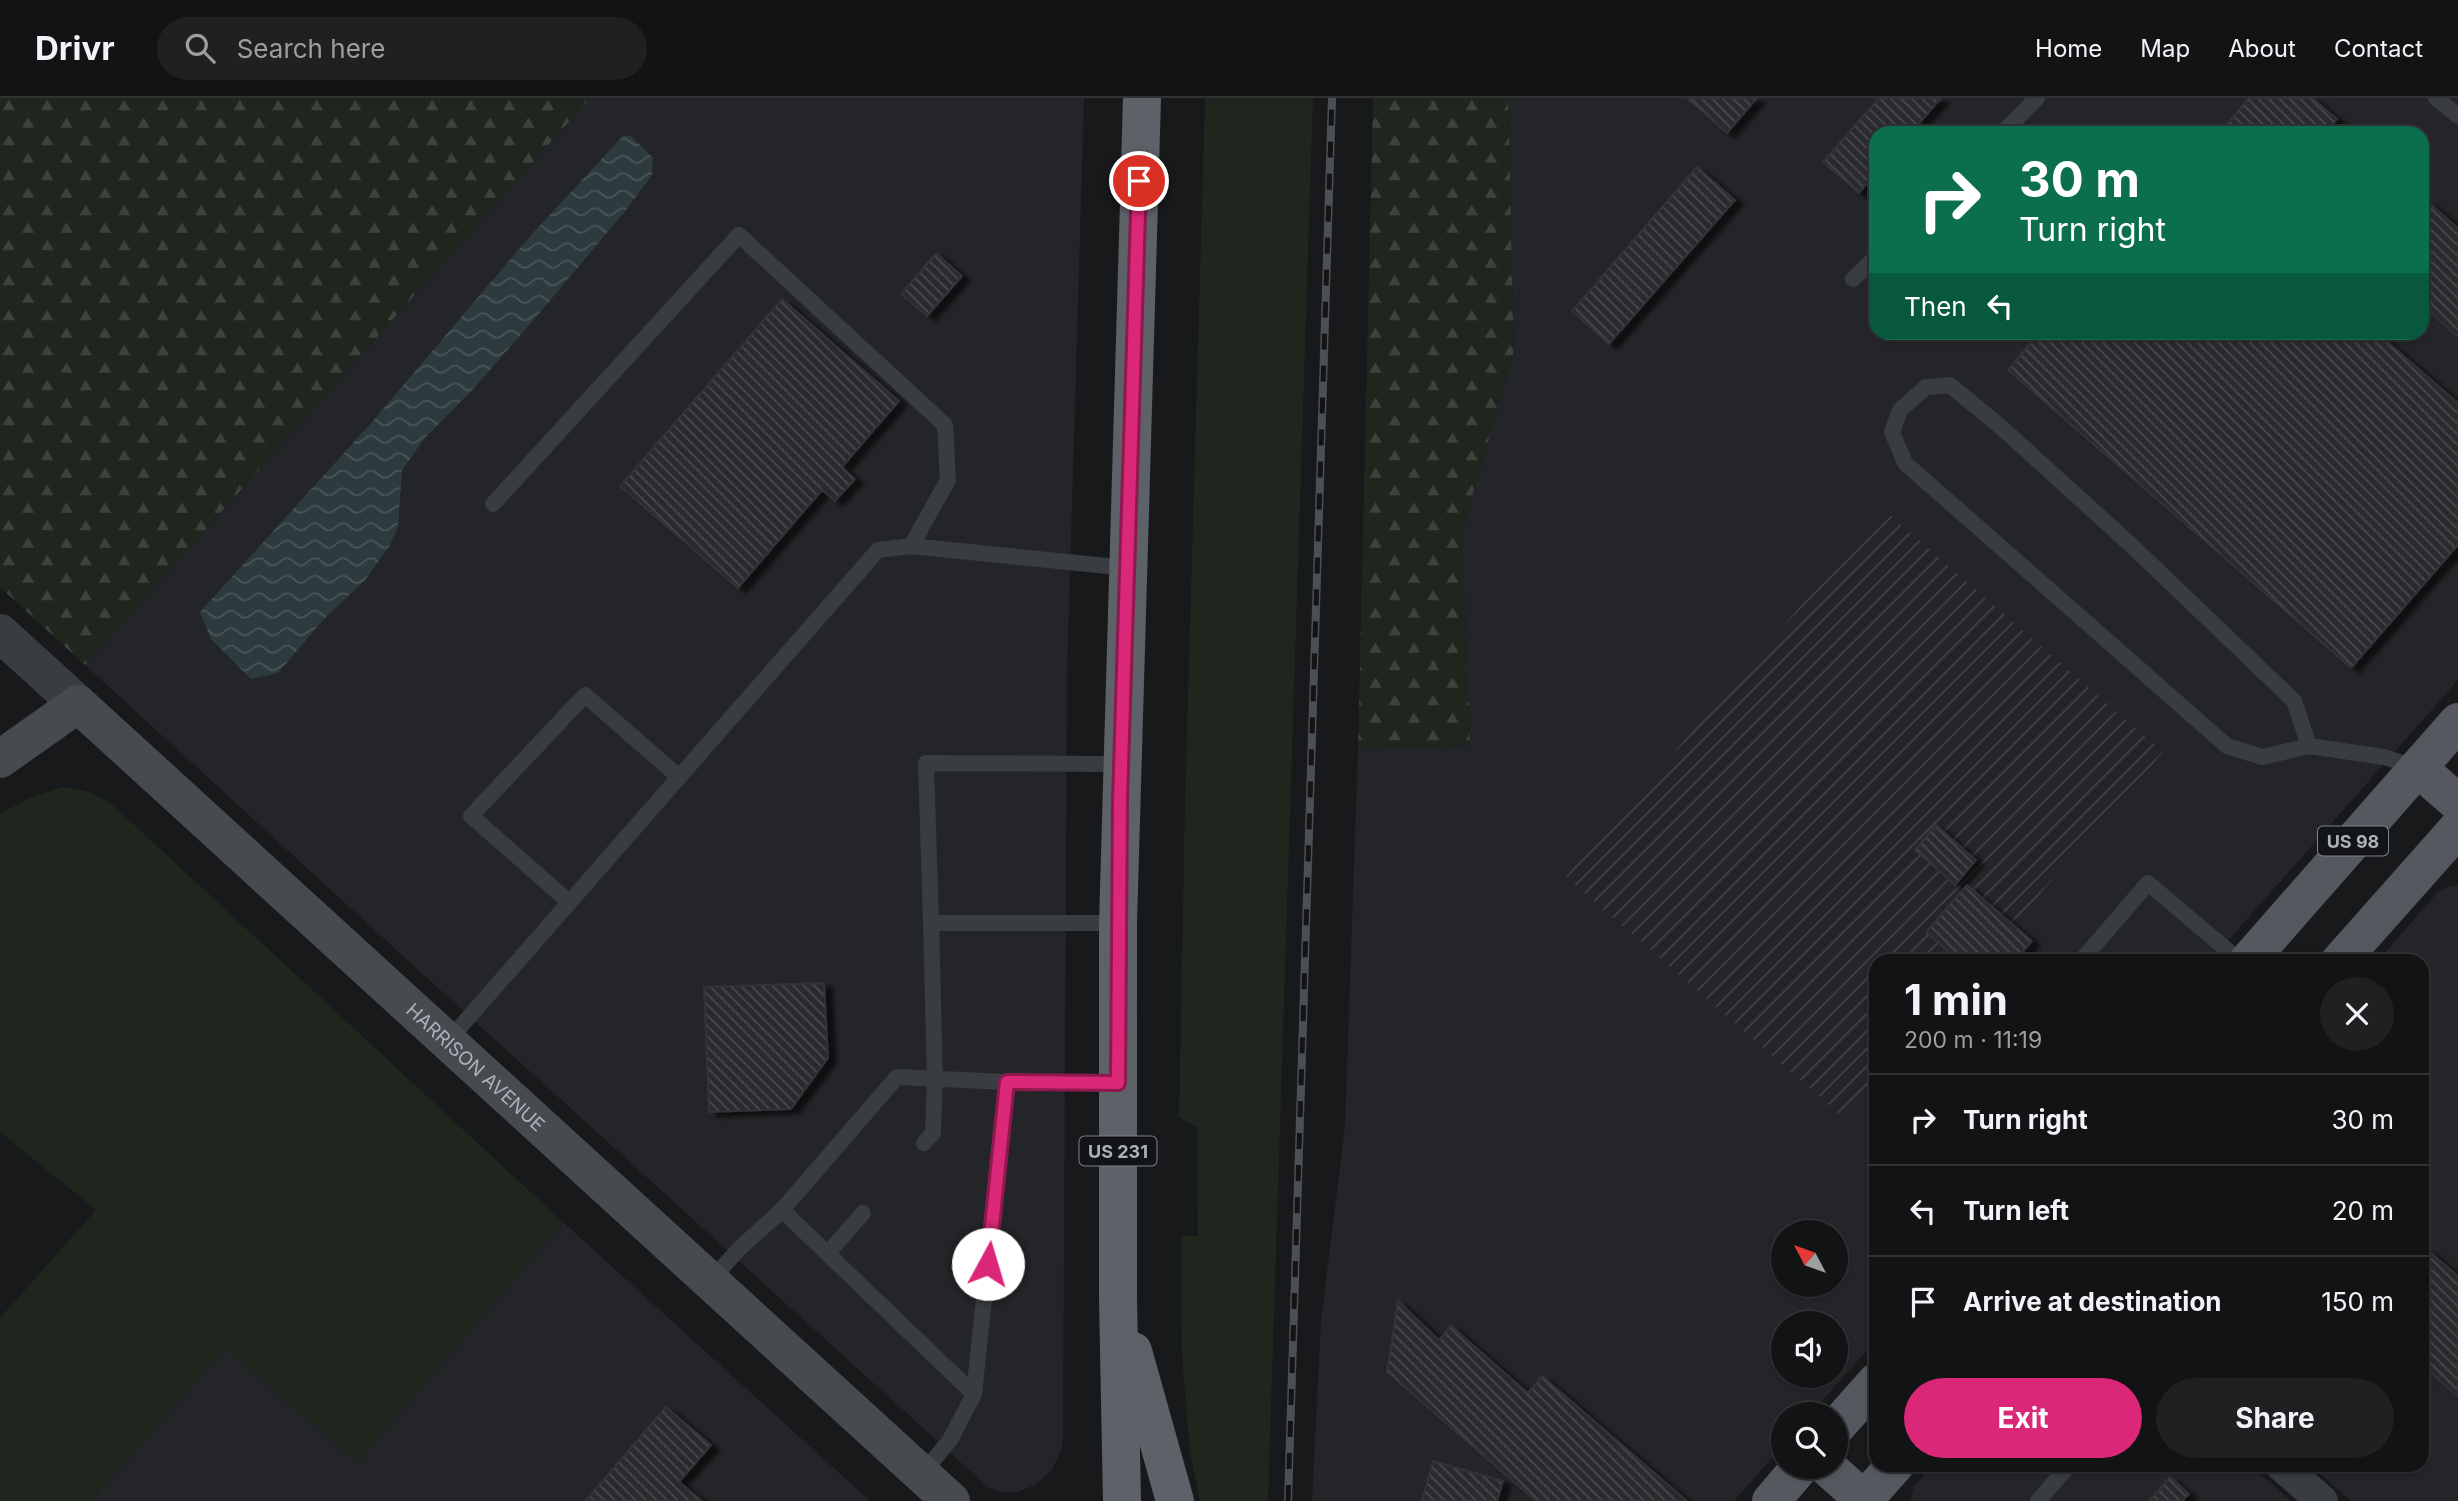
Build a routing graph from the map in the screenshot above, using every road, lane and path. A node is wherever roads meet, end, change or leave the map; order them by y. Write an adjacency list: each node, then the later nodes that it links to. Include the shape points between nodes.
1 (1142, 98): 10 (highway, US 231)
2 (2037, 98): 5 (lane)
3 (2436, 98): 4 (lane)
4 (2458, 116)
5 (2009, 126)
6 (1869, 264): 7 (lane)
7 (1853, 279)
8 (493, 504): 9 (lane, via 739,235 945,425 948,480)
9 (911, 546): 10 (lane); 18 (lane, via 878,550)
10 (1126, 568): 16 (highway, US 231)
11 (0, 633): 12 (street, HARRISON AVENUE)
12 (78, 704): 15 (main road); 28 (main road, HARRISON AVENUE)
13 (2458, 722): 17 (main road, US 98)
14 (2309, 746): 14 (lane, via 2294,701 2131,545 1961,394 1950,385 1926,387 1900,410 1892,432 1905,463 2227,746 2262,757); 17 (lane, via 2384,757)
15 (0, 759)
16 (1121, 764): 22 (lane, via 926,763); 23 (highway, US 231)
17 (2418, 768): 19 (main road); 26 (main road, US 98)
18 (679, 777): 21 (lane); 21 (lane, via 585,695 471,816)
19 (2458, 803)
20 (2458, 828): 27 (main road)
21 (569, 902): 28 (lane)
22 (931, 923): 23 (lane); 29 (lane)
23 (1118, 923): 31 (highway, US 231)
24 (2087, 954): 25 (lane, via 2148,883)
25 (2232, 954)
26 (2254, 954)
27 (2346, 954)
28 (448, 1041): 36 (main road, HARRISON AVENUE)
29 (935, 1079): 30 (lane); 32 (lane, via 933,1133); 33 (lane, via 897,1077)
30 (1007, 1082): 31 (lane); 39 (lane)
31 (1118, 1083): 37 (highway, US 231)
32 (924, 1143)
33 (782, 1209): 35 (lane); 36 (lane)
34 (863, 1213): 35 (lane)
35 (828, 1253): 39 (lane)
36 (711, 1280): 44 (main road, HARRISON AVENUE)
37 (1118, 1299): 48 (highway, US 231); 49 (highway)
38 (1869, 1390): 40 (main road)
39 (974, 1394): 44 (lane, via 950,1440)
40 (1848, 1414)
41 (1889, 1472): 51 (main road)
42 (2063, 1472): 52 (lane)
43 (2289, 1472): 53 (street)
44 (922, 1474): 47 (main road, HARRISON AVENUE)
45 (1790, 1479): 50 (main road)
46 (1840, 1479): 51 (main road)
47 (951, 1501)
48 (1122, 1501)
49 (1175, 1501)
50 (1771, 1501)
51 (1864, 1501)
52 (2038, 1501)
53 (2322, 1501)

